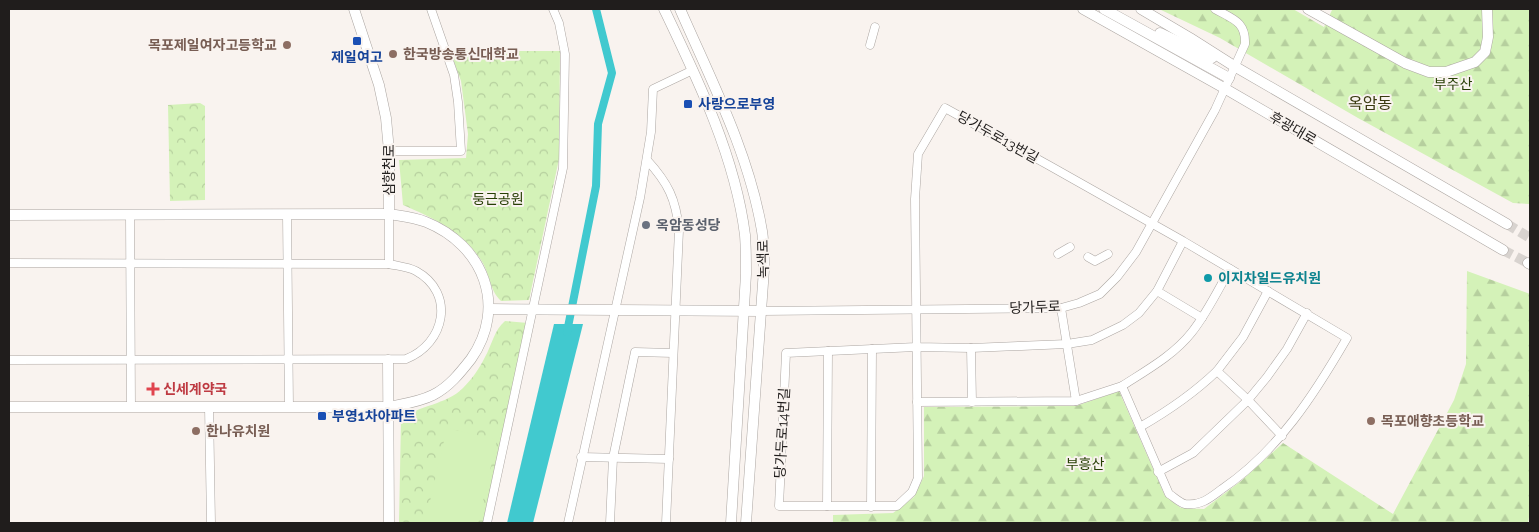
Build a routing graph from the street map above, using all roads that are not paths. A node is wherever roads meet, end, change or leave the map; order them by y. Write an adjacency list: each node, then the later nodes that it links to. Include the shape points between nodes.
1 (354, 9): 19 (street, 삼향천로, via 383,102)
2 (431, 9): 19 (street, via 454,75 461,151)
3 (553, 9): 43 (street, via 565,54 563,168)
4 (664, 9): 16 (street, 녹색로)
5 (680, 9): 46 (street, 녹색로, via 749,177 763,232)
6 (1083, 9): 18 (street, 후광대로)
7 (1104, 9): 17 (street)
8 (1116, 9): 15 (street, 후광대로, via 1170,38)
9 (1141, 9): 15 (street, 후광대로)
10 (1215, 9): 15 (street, 당가두로, via 1240,24 1246,32 1245,44)
11 (1308, 9): 12 (street, via 1405,63 1429,72 1446,72 1475,62 1485,52)
12 (1487, 9)
13 (875, 28): 14 (street)
14 (870, 45)
15 (1234, 66): 17 (street, 당가두로); 26 (street, 후광대로)
16 (693, 70): 20 (street, via 653,89 652,132); 47 (street, 녹색로, via 734,180 745,236)
17 (1229, 78): 18 (street, 당가두로)
18 (1224, 88): 25 (street, 당가두로); 29 (street, 후광대로)
19 (389, 151): 24 (street, 삼향천로)
20 (647, 160): 44 (street); 45 (street, via 666,184 676,207 679,230)
21 (9, 214): 22 (street)
22 (130, 214): 23 (street); 34 (street)
23 (287, 214): 24 (street); 35 (street)
24 (389, 214): 36 (street); 42 (street, 삼향천로, via 425,222 456,240 481,273)
25 (1153, 224): 27 (street); 40 (street, 당가두로13번길, via 945,108 918,154); 41 (street, 당가두로, via 1136,252 1100,294)
26 (1507, 224)
27 (1183, 241): 37 (street); 38 (street)
28 (1070, 247): 30 (street)
29 (1503, 250)
30 (1058, 254)
31 (1108, 254): 32 (street, via 1095,261)
32 (1088, 257)
33 (9, 263): 34 (street)
34 (130, 264): 35 (street); 57 (street)
35 (287, 264): 36 (street); 58 (street)
36 (389, 264): 59 (street, via 414,270 427,280 437,293 442,314 436,333 426,347 406,359)
37 (1230, 269): 39 (street); 49 (street)
38 (1157, 291): 49 (street); 50 (street, via 1139,313 1123,325 1092,340)
39 (1268, 291): 48 (street); 60 (street, via 1242,337)
40 (916, 308): 41 (street, 당가두로); 46 (street, 당가두로); 51 (street)
41 (1061, 308): 50 (street)
42 (490, 309): 43 (street); 70 (street, 삼향천로, via 478,348 457,377 432,396)
43 (535, 309): 44 (street); 81 (street)
44 (611, 309): 45 (street); 73 (street)
45 (675, 310): 47 (street); 55 (street)
46 (761, 310): 47 (street); 86 (street, 녹색로)
47 (744, 311): 85 (street, 녹색로)
48 (1307, 313): 62 (street, via 1282,356); 72 (street, via 1347,338)
49 (1202, 318): 61 (street, via 1169,355)
50 (1067, 344): 52 (street); 63 (street)
51 (916, 347): 52 (street); 53 (street, 당가두로14번길); 64 (street, 당가두로14번길)
52 (971, 348): 65 (street)
53 (872, 349): 54 (street, 당가두로14번길); 78 (street)
54 (828, 351): 77 (street); 77 (street, 당가두로14번길, via 786,353 779,506)
55 (673, 353): 74 (street, via 636,352); 75 (street)
56 (9, 360): 57 (street)
57 (130, 360): 58 (street); 67 (street)
58 (288, 360): 59 (street); 69 (street)
59 (388, 360): 70 (street)
60 (1217, 371): 62 (street); 71 (street, via 1192,395)
61 (1122, 386): 63 (street); 71 (street)
62 (1248, 400): 72 (street); 76 (street, via 1192,453)
63 (1076, 401): 65 (street)
64 (917, 402): 65 (street); 78 (street, 당가두로14번길, via 918,478 912,492 897,506)
65 (972, 402)
66 (9, 407): 67 (street, 삼향천로)
67 (131, 407): 68 (street, 삼향천로)
68 (209, 407): 69 (street, 삼향천로); 79 (street)
69 (289, 407): 70 (street, 삼향천로)
70 (389, 407): 80 (street)
71 (1140, 427): 76 (street)
72 (1282, 436): 76 (street, via 1242,476 1202,504 1183,504 1169,494)
73 (581, 457): 74 (street); 82 (street)
74 (613, 458): 75 (street); 83 (street)
75 (668, 459): 84 (street)
76 (1158, 472)
77 (827, 506): 78 (street, 당가두로14번길)
78 (871, 507)
79 (210, 523)
80 (390, 523)
81 (487, 523)
82 (568, 523)
83 (610, 523)
84 (666, 523)
85 (731, 523)
86 (746, 523)

